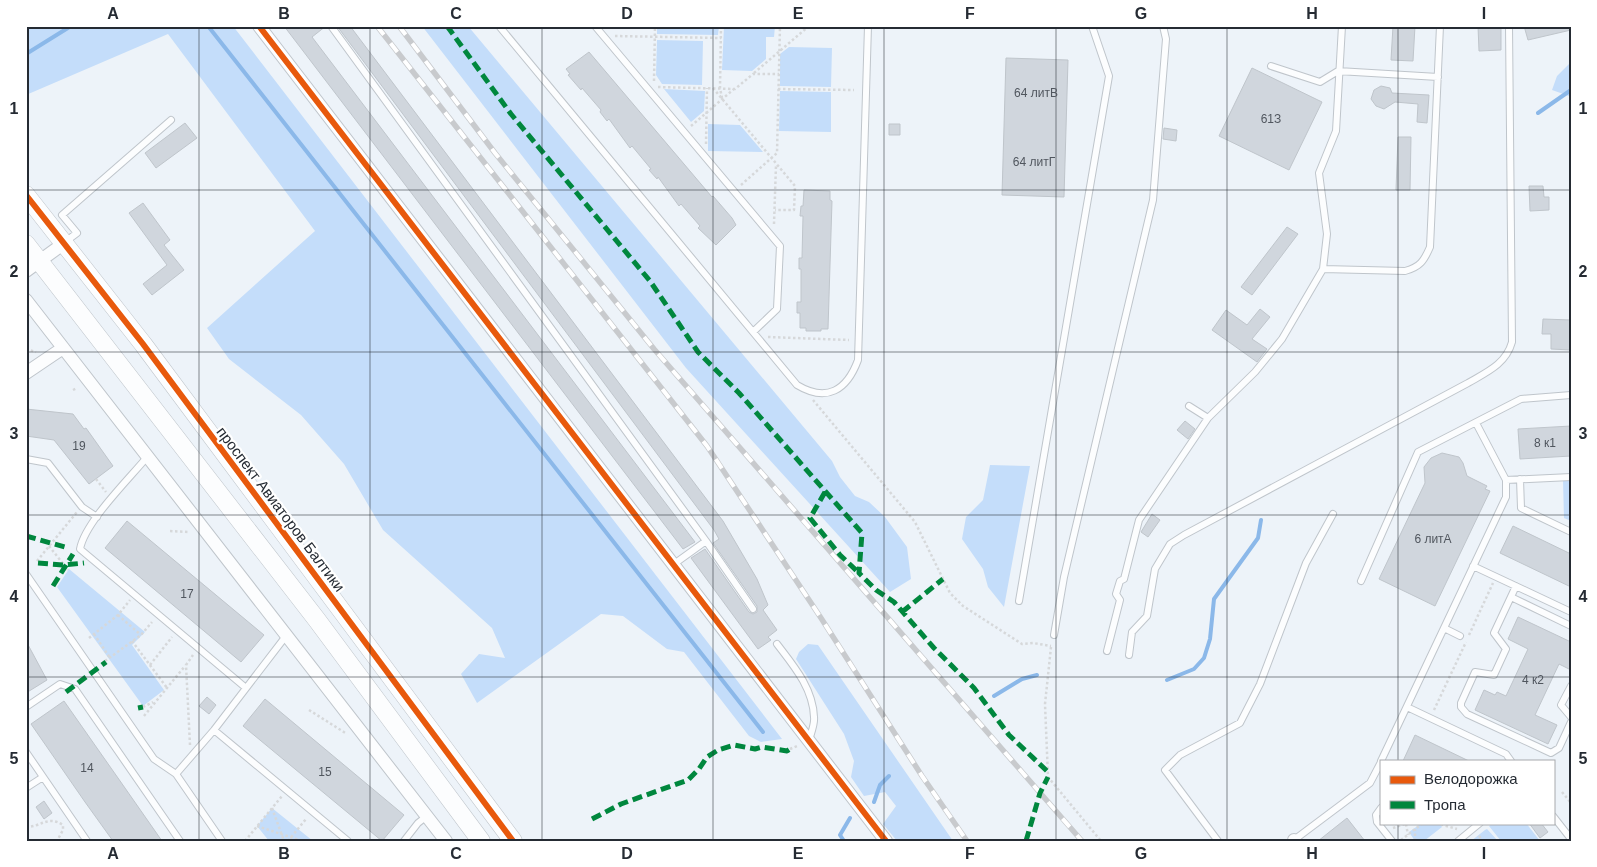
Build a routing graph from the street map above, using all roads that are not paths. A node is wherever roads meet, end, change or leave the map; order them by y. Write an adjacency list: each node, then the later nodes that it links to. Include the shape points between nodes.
1 (259, 26): 37 (street)
2 (331, 26): 36 (lane)
3 (499, 26): 21 (lane)
4 (596, 26): 21 (lane, via 780,246 779,302 773,315)
5 (868, 26): 21 (lane, via 858,360 852,376 833,392 808,391 797,385)
6 (1092, 26): 43 (lane, via 1109,76)
7 (1163, 26): 48 (lane, via 1166,39 1153,200 1064,577)
8 (1342, 26): 12 (lane)
9 (1440, 26): 13 (lane)
10 (1509, 26): 53 (lane, via 1512,342 1509,353 1501,363 1468,383 1170,544 1155,569 1147,616 1132,632)
11 (1271, 66): 12 (lane, via 1320,82)
12 (1338, 71): 13 (lane); 19 (lane, via 1336,131 1319,173 1327,234)
13 (1438, 78): 19 (lane, via 1430,248 1425,260 1417,268 1405,271)
14 (170, 120): 17 (lane, via 62,215 77,234)
15 (26, 195): 17 (street, проспект Авиаторов Балтики)
16 (26, 244): 18 (street)
17 (63, 244): 18 (street); 82 (street, проспект Авиаторов Балтики, via 149,351)
18 (33, 266): 81 (street, via 317,620)
19 (1323, 269): 26 (lane, via 1282,339 1256,372)
20 (26, 300): 22 (street)
21 (753, 332)
22 (63, 348): 23 (street); 28 (street)
23 (26, 373)
24 (1571, 395): 27 (lane, via 1521,399)
25 (1189, 406): 26 (lane)
26 (1208, 418): 52 (lane, via 1139,520 1124,579 1120,581 1116,594 1120,600)
27 (1476, 423): 32 (lane); 40 (lane, via 1418,452)
28 (148, 456): 34 (lane); 49 (street)
29 (26, 459): 34 (lane, via 48,463 82,507)
30 (1571, 477): 31 (lane)
31 (1520, 479): 32 (lane); 35 (lane, via 1521,508)
32 (1506, 480): 38 (lane, via 1506,497)
33 (1333, 514): 84 (lane, via 1306,563 1260,684 1240,723 1180,755 1165,770)
34 (97, 517): 55 (lane, via 85,534 80,549)
35 (1571, 532)
36 (706, 541): 37 (lane); 44 (lane)
37 (674, 564): 61 (street)
38 (1473, 566): 41 (lane); 47 (lane)
39 (26, 574): 65 (lane, via 154,759)
40 (1361, 581)
41 (1516, 586): 42 (lane); 45 (lane)
42 (1510, 597): 46 (lane); 59 (lane, via 1494,633 1506,648 1494,675 1476,672 1461,707 1467,714 1551,753 1559,748)
43 (1019, 601)
44 (753, 609)
45 (1571, 612)
46 (1571, 626)
47 (1444, 628): 50 (lane); 57 (lane)
48 (1054, 635)
49 (286, 636): 55 (lane); 70 (street)
50 (1460, 636)
51 (777, 644): 61 (lane, via 810,694 814,718)
52 (1107, 651)
53 (1129, 655)
54 (1571, 686): 58 (lane, via 1561,705)
55 (246, 688): 60 (lane)
56 (26, 707): 76 (lane, via 60,684 75,689)
57 (1407, 707): 63 (lane); 64 (lane, via 1506,754)
58 (1571, 717)
59 (1571, 722)
60 (214, 730): 65 (lane); 78 (lane)
61 (804, 742): 83 (street)
62 (26, 752): 67 (lane)
63 (1381, 760)
64 (1510, 760)
65 (176, 774): 77 (lane)
66 (1378, 776): 73 (lane)
67 (43, 777): 68 (lane); 75 (lane)
68 (26, 788)
69 (1380, 809): 85 (lane, via 1376,815 1377,822)
70 (427, 816): 79 (lane); 80 (street)
71 (1554, 817): 74 (lane)
72 (1475, 825): 86 (lane)
73 (1292, 840)
74 (1570, 840)
75 (87, 841)
76 (180, 841)
77 (222, 841)
78 (348, 841)
79 (404, 841)
80 (446, 841)
81 (480, 841)
82 (513, 841)
83 (886, 841)
84 (1218, 841)
85 (1392, 841)
86 (1458, 841)

